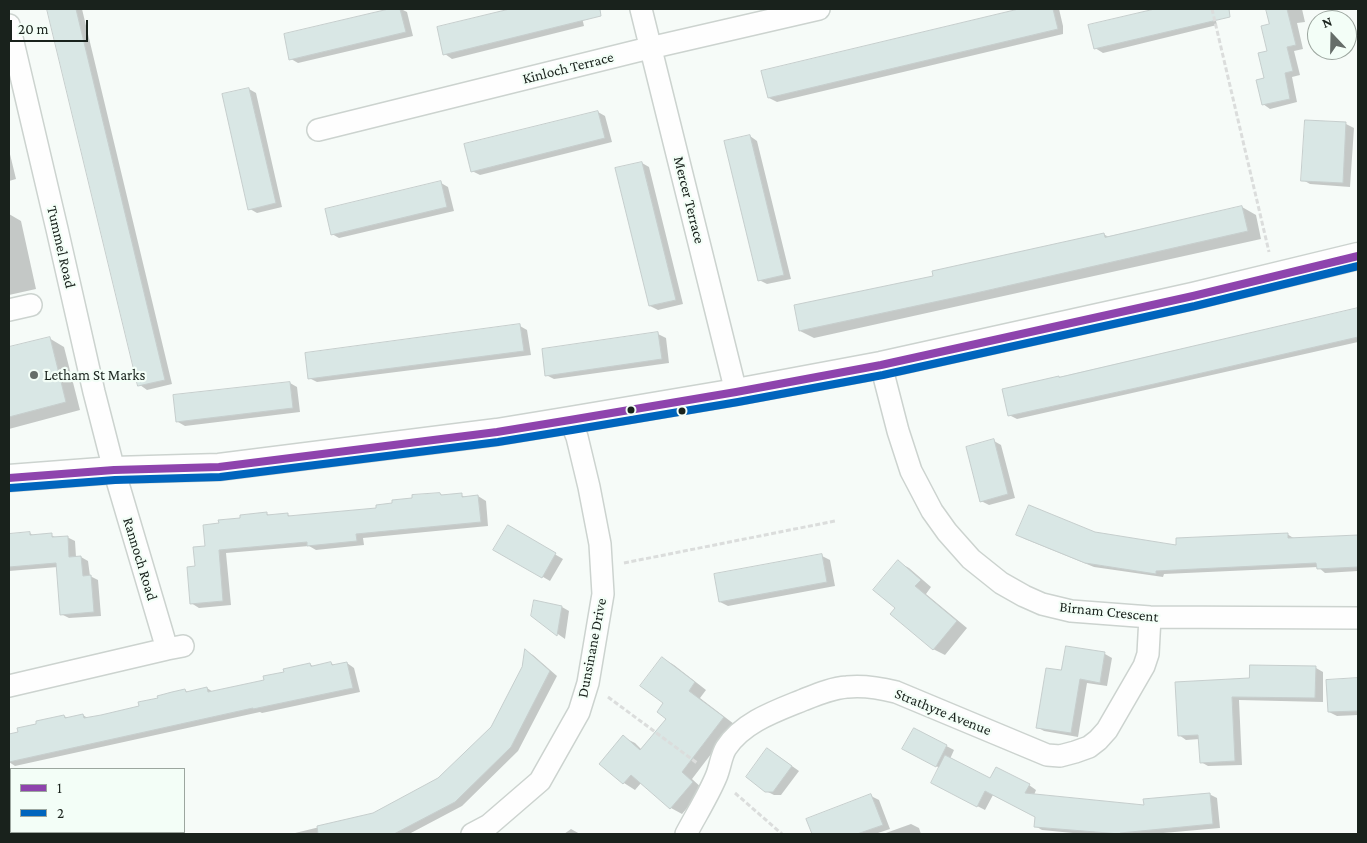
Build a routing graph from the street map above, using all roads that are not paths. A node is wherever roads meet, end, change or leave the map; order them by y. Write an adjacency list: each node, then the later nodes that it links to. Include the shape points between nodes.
1 (641, 9): 4 (street, Mercer Terrace)
2 (819, 9): 4 (street, Kinloch Terrace)
3 (9, 25): 12 (street, Tummel Road)
4 (651, 48): 5 (street, Kinloch Terrace); 10 (street, Mercer Terrace)
5 (318, 130)
6 (1358, 256): 9 (street)
7 (31, 305): 8 (street)
8 (9, 310)
9 (881, 365): 10 (street); 14 (street, Birnam Crescent, via 911,471 932,511 971,559 1001,583 1042,604 1071,611)
10 (736, 392): 11 (street)
11 (570, 420): 12 (street, via 219,467); 17 (street, Dunsinane Drive, via 577,437 600,544 603,594 588,683 579,712 540,782 489,825)
12 (114, 470): 13 (street); 16 (street, Rannoch Road, via 175,647)
13 (9, 478)
14 (1150, 618): 15 (street, Birnam Crescent); 18 (street, Strathyre Avenue, via 1144,666 1107,730 1089,746 1060,756 1047,755 896,692 880,688 832,689 774,712 738,735 726,749 716,777)
15 (1358, 618)
16 (9, 686)
17 (472, 834)
18 (686, 834)

